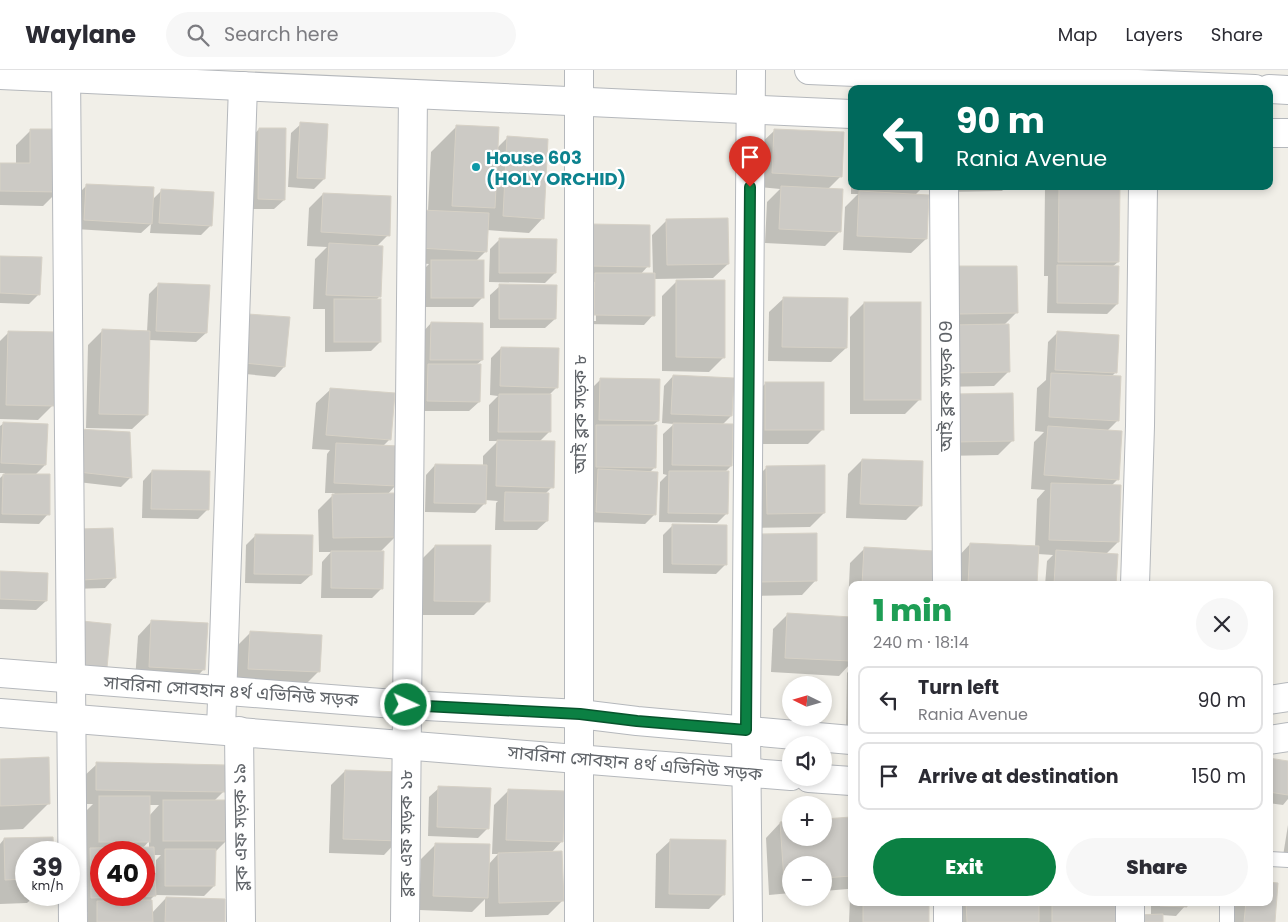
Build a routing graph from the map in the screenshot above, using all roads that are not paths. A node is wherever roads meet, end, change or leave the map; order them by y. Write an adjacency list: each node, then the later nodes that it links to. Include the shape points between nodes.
1 (579, 70): 13 (street, আই ব্লক সড়ক ৮)
2 (751, 70): 14 (street)
3 (809, 70): 6 (street)
4 (66, 74): 5 (street); 9 (street); 23 (street)
5 (0, 75)
6 (944, 78): 7 (street)
7 (1144, 81): 8 (street)
8 (1200, 85)
9 (243, 86): 12 (street); 24 (street, ব্লক এফ সড়ক ১৯)
10 (1273, 89): 11 (street)
11 (1288, 90)
12 (413, 94): 13 (street); 27 (street, ব্লক এফ সড়ক ১৮)
13 (578, 101): 14 (street); 29 (street, আই ব্লক সড়ক ৮)
14 (750, 109): 15 (street); 31 (street)
15 (848, 114)
16 (1273, 132): 17 (street)
17 (1288, 133)
18 (944, 190): 20 (street, আই ব্লক সড়ক 09)
19 (1143, 190): 21 (street)
20 (947, 581)
21 (1135, 581)
22 (0, 673): 23 (street, সাবরিনা সোবহান ৪র্থ এভিনিউ সড়ক)
23 (70, 679): 24 (street, সাবরিনা সোবহান ৪র্থ এভিনিউ সড়ক); 30 (street)
24 (222, 691): 27 (street, সাবরিনা সোবহান ৪র্থ এভিনিউ সড়ক); 32 (street, ব্লক এফ সড়ক ১৯)
25 (1288, 697): 26 (street)
26 (1273, 699)
27 (406, 705): 29 (street, সাবরিনা সোবহান ৪র্থ এভিনিউ সড়ক); 36 (street, ব্লক এফ সড়ক ১৮)
28 (0, 712): 30 (street, সাবরিনা সোবহান ৪র্থ এভিনিউ সড়ক)
29 (580, 714): 31 (street, সাবরিনা সোবহান ৪র্থ এভিনিউ সড়ক); 37 (street, আই ব্লক সড়ক ৮)
30 (70, 718): 32 (street, সাবরিনা সোবহান ৪র্থ এভিনিউ সড়ক); 47 (street)
31 (746, 730): 35 (street, সাবরিনা সোবহান ৪র্থ এভিনিউ সড়ক); 38 (street)
32 (230, 731): 36 (street, সাবরিনা সোবহান ৪র্থ এভিনিউ সড়ক); 48 (street, ব্লক এফ সড়ক ১৯)
33 (1288, 737): 34 (street)
34 (1273, 739)
35 (848, 740)
36 (406, 745): 37 (street, সাবরিনা সোবহান ৪র্থ এভিনিউ সড়ক); 49 (street, ব্লক এফ সড়ক ১৮)
37 (578, 759): 38 (street, সাবরিনা সোবহান ৪র্থ এভিনিউ সড়ক); 50 (street, আই ব্লক সড়ক ৮)
38 (746, 772): 39 (street, সাবরিনা সোবহান ৪র্থ এভিনিউ সড়ক); 51 (street)
39 (782, 775)
40 (832, 780): 41 (street)
41 (848, 781)
42 (1273, 859): 43 (lane)
43 (1288, 860)
44 (948, 906): 52 (street)
45 (1130, 906): 53 (street)
46 (1227, 906): 54 (lane)
47 (73, 922)
48 (241, 922)
49 (405, 922)
50 (579, 922)
51 (748, 922)
52 (948, 922)
53 (1130, 922)
54 (1227, 922)

